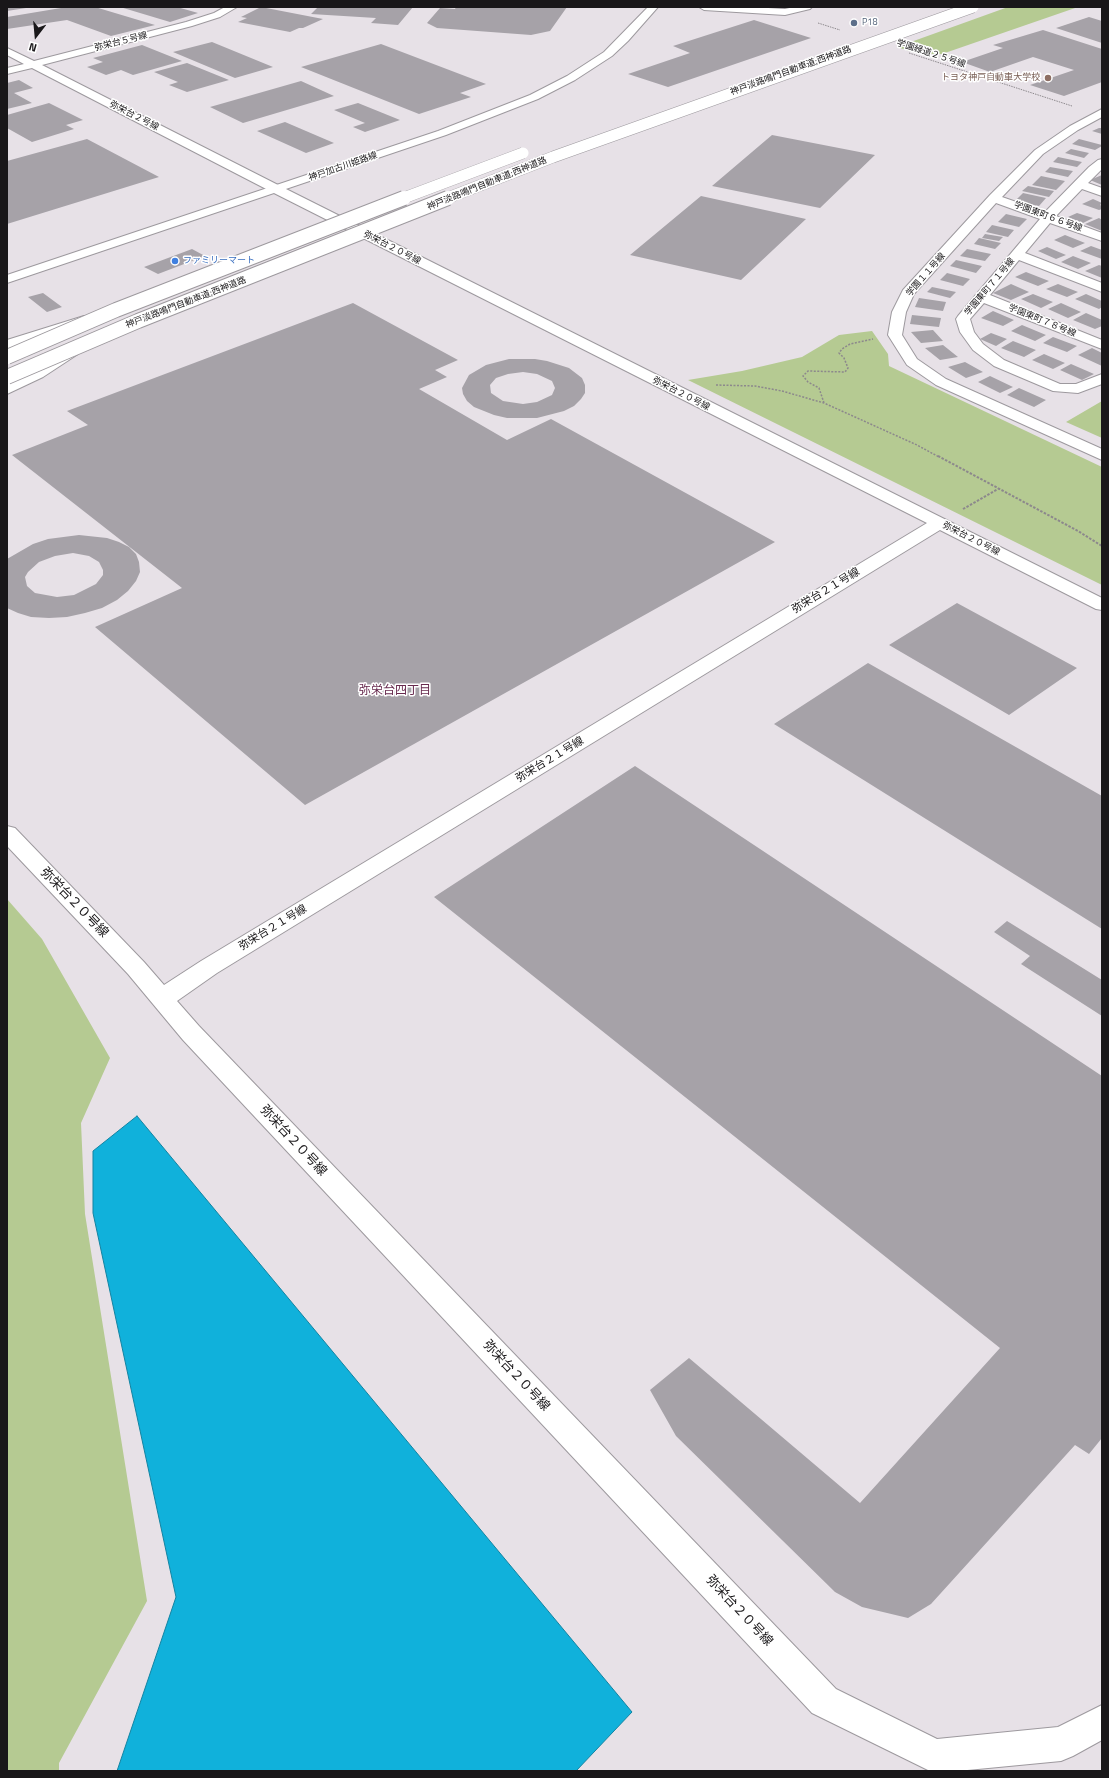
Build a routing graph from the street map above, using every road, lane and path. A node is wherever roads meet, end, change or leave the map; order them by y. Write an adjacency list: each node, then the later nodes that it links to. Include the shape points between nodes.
1 (232, 7): 11 (main road, 弥栄台５号線, via 189,24)
2 (653, 7): 21 (main road, 神戸加古川姫路線, via 608,54 571,78 534,97 442,133)
3 (704, 7): 6 (main road)
4 (807, 7): 6 (main road)
5 (973, 7): 32 (main road, 神戸淡路鳴門自動車道;西神道路, bridge, via 553,157)
6 (785, 12): 7 (path)
7 (846, 32)
8 (7, 51): 11 (main road, 弥栄台２号線)
9 (907, 52): 13 (path, 学園緑道２５号線)
10 (585, 55): 14 (main road, via 574,64 494,103)
11 (34, 64): 12 (main road, 弥栄台５号線); 18 (main road, 弥栄台２号線)
12 (7, 71)
13 (1099, 113): 23 (main road, 学園１１号線, via 1039,152)
14 (441, 121)
15 (533, 149): 30 (main road, 神戸淡路鳴門自動車道;西神道路, bridge)
16 (1102, 163): 19 (main road, 学園東町７１号線)
17 (314, 164): 18 (main road, 神戸加古川姫路線)
18 (261, 182): 20 (main road, 神戸加古川姫路線); 21 (main road, 弥栄台２０号線)
19 (1080, 184): 22 (main road); 24 (main road, 学園東町７１号線)
20 (246, 186)
21 (276, 189): 27 (main road, 神戸加古川姫路線); 43 (main road, 弥栄台２０号線)
22 (1102, 192)
23 (994, 198): 24 (main road, 学園東町６６号線); 31 (main road, 学園１１号線, via 908,293 899,312)
24 (1048, 217): 25 (main road, 学園東町６６号線); 26 (main road, 学園東町７１号線)
25 (1102, 237)
26 (1016, 255): 28 (main road, 学園東町７１号線); 29 (main road, 学園東町７１号線)
27 (7, 279)
28 (1102, 288)
29 (982, 297): 33 (main road, 学園東町７８号線); 37 (main road, 学園東町７１号線, via 963,319 967,332 978,348 999,363 1058,388 1078,389)
30 (116, 310): 34 (main road, bridge); 35 (main road, 神戸淡路鳴門自動車道;西神道路, bridge)
31 (895, 335): 40 (path, via 861,341 842,349 840,353 848,368 845,372 808,371 804,376 808,382 819,388); 41 (main road, via 912,362 941,382)
32 (82, 344): 36 (main road, 神戸淡路鳴門自動車道;西神道路, bridge); 39 (main road, bridge, via 38,374)
33 (1102, 344)
34 (7, 346)
35 (7, 357)
36 (7, 377)
37 (1102, 378)
38 (714, 385): 40 (path, via 755,386)
39 (7, 390)
40 (824, 403): 42 (path, via 917,445)
41 (1102, 455)
42 (999, 489): 43 (path); 44 (path)
43 (938, 523): 45 (main road, 弥栄台２０号線); 47 (main road, 弥栄台２１号線, via 209,967)
44 (1102, 546)
45 (1102, 605)
46 (7, 833): 47 (main road, 弥栄台２０号線, via 136,968)
47 (162, 999): 48 (main road, 弥栄台２０号線, via 191,1033 824,1701 935,1756 1062,1744)
48 (1102, 1722)

